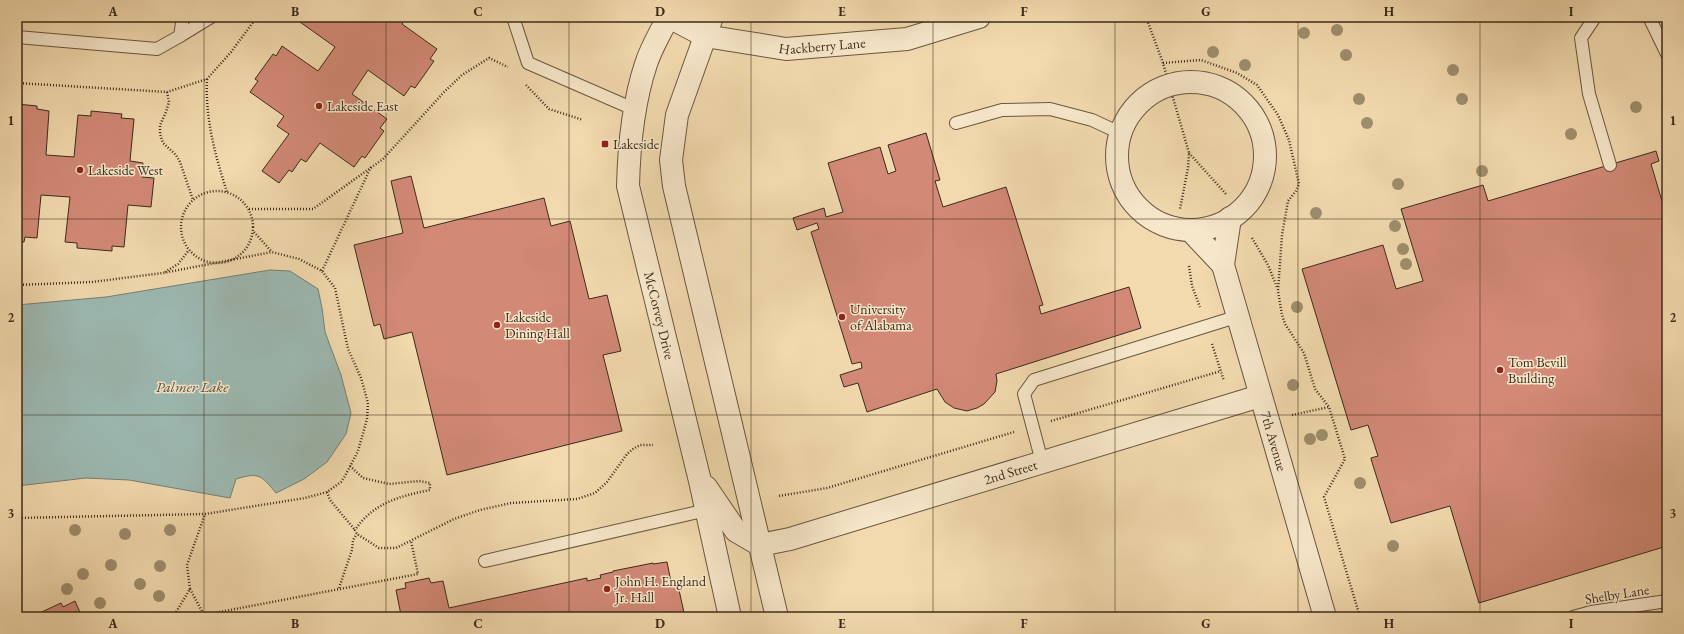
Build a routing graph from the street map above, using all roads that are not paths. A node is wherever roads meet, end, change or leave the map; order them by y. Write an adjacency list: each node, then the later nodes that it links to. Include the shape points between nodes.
1 (183, 17): 9 (lane)
2 (211, 17): 9 (lane)
3 (513, 17): 12 (lane, via 528,63)
4 (669, 17): 8 (street, Hackberry Lane); 12 (street, McCorvey Drive, via 646,63)
5 (979, 17): 8 (street, Hackberry Lane, via 907,38 786,49)
6 (1595, 17): 15 (lane, via 1581,38 1589,94)
7 (1649, 17): 11 (lane)
8 (708, 26): 24 (street, via 677,115 672,160 674,186)
9 (180, 36): 10 (lane, via 157,49)
10 (17, 37)
11 (1667, 54)
12 (636, 110): 22 (street, McCorvey Drive, via 629,151 628,186)
13 (956, 123): 14 (lane, via 1002,110 1050,109 1092,120)
14 (1120, 133): 16 (street, 7th Avenue, via 1131,112 1148,95 1169,85 1194,82 1220,87 1241,101 1257,121 1265,145 1264,171 1255,195 1238,214); 17 (street, 7th Avenue, via 1116,156 1120,180 1130,200 1148,217 1169,227)
15 (1610, 165)
16 (1230, 218): 17 (street, 7th Avenue, via 1216,226); 18 (street, 7th Avenue)
17 (1183, 229): 18 (street, 7th Avenue)
18 (1223, 265): 19 (street, 7th Avenue)
19 (1239, 316): 20 (street, 7th Avenue); 21 (lane, via 1034,380 1024,394)
20 (1260, 396): 21 (street, 2nd Street); 29 (street, 7th Avenue)
21 (1042, 462): 24 (street, 2nd Street, via 790,539)
22 (699, 476): 23 (street, McCorvey Drive); 24 (street, via 736,530)
23 (707, 510): 25 (lane); 27 (street, McCorvey Drive)
24 (760, 545): 28 (street)
25 (485, 561)
26 (1667, 601): 30 (lane, Shelby Lane)
27 (730, 617)
28 (777, 617)
29 (1325, 617)
30 (1573, 617)

